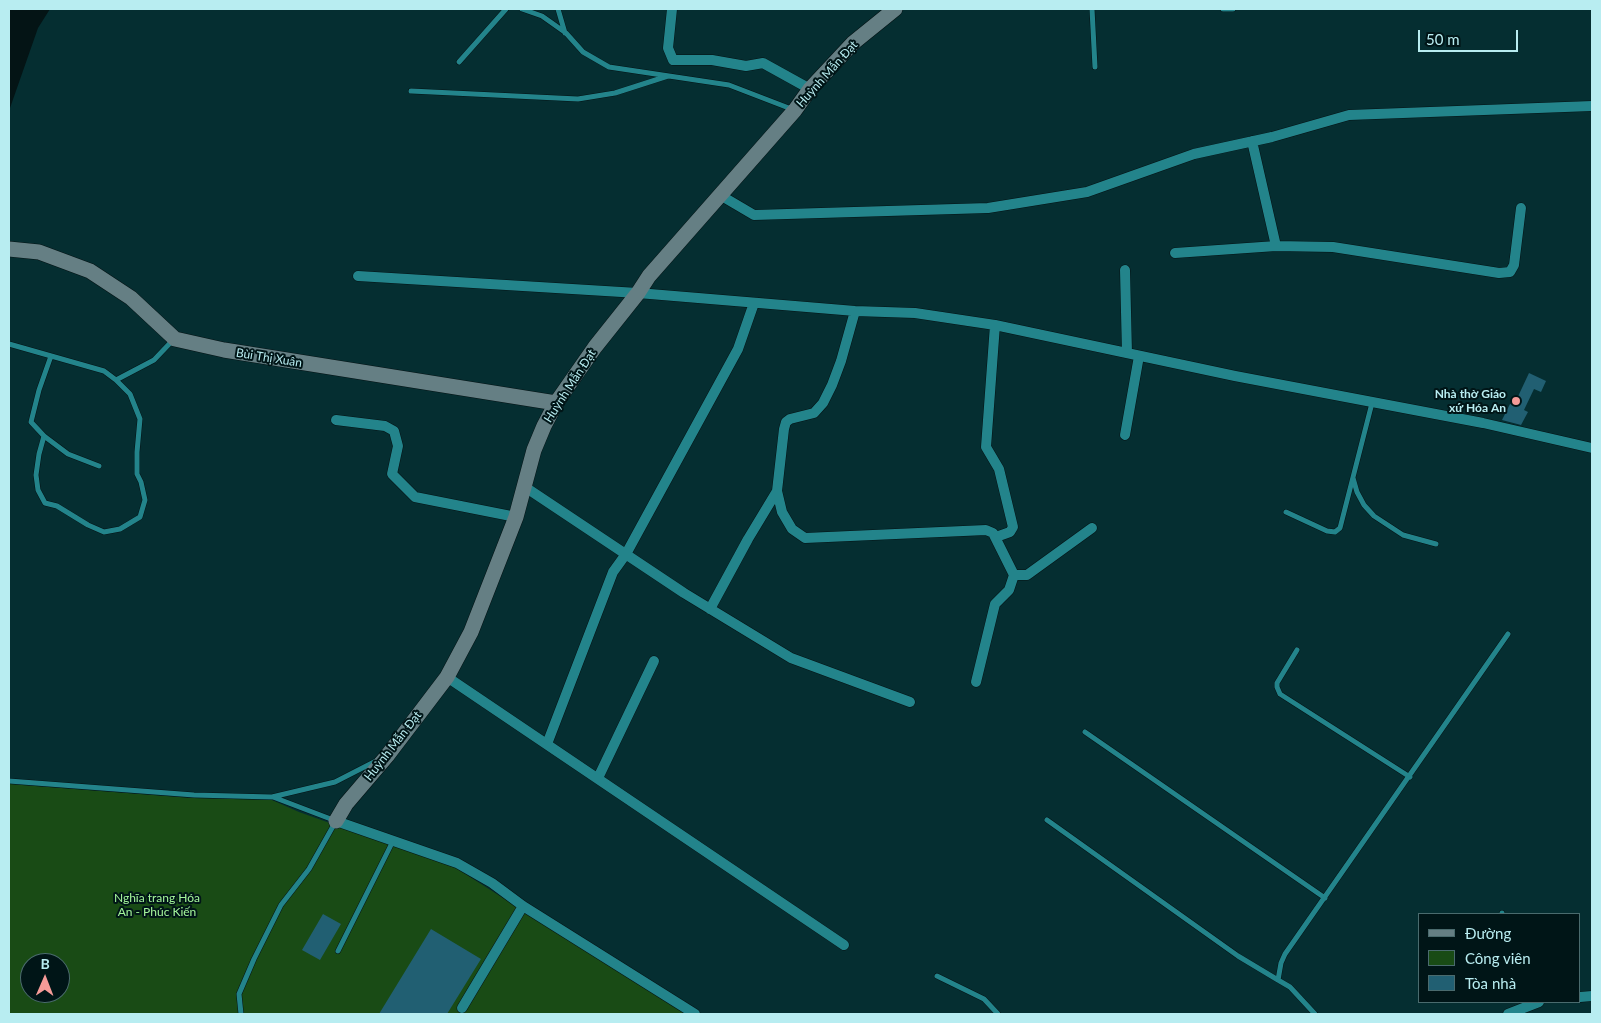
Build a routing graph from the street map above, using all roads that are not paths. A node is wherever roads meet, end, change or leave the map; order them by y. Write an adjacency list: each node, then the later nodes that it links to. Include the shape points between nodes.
1 (506, 9): 10 (lane)
2 (522, 9): 9 (lane, via 542,16)
3 (558, 9): 9 (lane)
4 (672, 9): 13 (street, via 668,48 673,60 712,60 746,66 763,63)
5 (895, 9): 13 (main road, Huỳnh Mẫn Đạt, via 853,43)
6 (1092, 9): 11 (lane)
7 (1223, 9): 8 (lane)
8 (1233, 9)
9 (566, 33): 12 (lane, via 583,52 609,67)
10 (459, 62)
11 (1095, 67)
12 (669, 76): 14 (lane, via 615,93 578,99); 16 (lane, via 729,85)
13 (810, 89): 16 (main road, Huỳnh Mẫn Đạt)
14 (412, 91)
15 (1592, 106): 17 (street, via 1350,116)
16 (795, 110): 18 (main road, Huỳnh Mẫn Đạt)
17 (1252, 141): 18 (street, via 1194,154 1087,192 988,208 754,215); 20 (street)
18 (720, 196): 25 (main road, Huỳnh Mẫn Đạt, via 649,276)
19 (1521, 208): 20 (street, via 1514,265 1510,272 1499,273 1333,247)
20 (1276, 246): 22 (street)
21 (9, 249): 29 (main road, via 40,252 90,271 131,298)
22 (1175, 253)
23 (1125, 270): 31 (street)
24 (358, 276): 25 (street)
25 (638, 293): 26 (street); 36 (main road, Huỳnh Mẫn Đạt)
26 (754, 303): 27 (street); 50 (street, via 738,349)
27 (855, 311): 28 (street, via 916,313); 44 (street, via 841,361 823,403 814,413 786,422)
28 (995, 325): 31 (street); 48 (street, via 986,447 999,469 1013,528)
29 (175, 339): 34 (lane, via 154,360); 36 (main road, Bùi Thị Xuân, via 224,350)
30 (9, 344): 32 (lane)
31 (1127, 353): 33 (street)
32 (51, 356): 34 (lane, via 104,371); 39 (lane, via 31,422)
33 (1139, 356): 35 (street); 38 (street)
34 (116, 380): 39 (lane, via 130,394 140,419 137,474 145,500 140,517 120,529 104,532 58,506 45,503 38,490 36,475)
35 (1372, 402): 40 (street); 42 (lane)
36 (556, 403): 43 (main road, Huỳnh Mẫn Đạt, via 534,450)
37 (336, 420): 46 (street, via 385,426 394,431 398,446 392,474 416,497)
38 (1125, 435)
39 (44, 436): 41 (lane, via 68,454)
40 (1591, 446)
41 (99, 466)
42 (1353, 477): 45 (lane, via 1340,528 1335,532); 49 (lane, via 1357,492 1374,516 1403,535)
43 (525, 488): 46 (main road, Huỳnh Mẫn Đạt); 50 (street)
44 (777, 491): 48 (street, via 787,524 805,538 986,530); 52 (street)
45 (1286, 512)
46 (516, 518): 56 (main road, Huỳnh Mẫn Đạt, via 471,632)
47 (1092, 528): 51 (street, via 1027,575)
48 (996, 537): 51 (street)
49 (1436, 544)
50 (626, 554): 52 (street); 60 (street, via 613,572)
51 (1014, 575): 57 (street, via 1009,590 996,604)
52 (710, 608): 58 (street, via 791,658)
53 (1508, 634): 62 (lane)
54 (1297, 650): 62 (lane, via 1277,683 1280,694)
55 (654, 661): 63 (street)
56 (447, 677): 60 (street); 61 (main road, Huỳnh Mẫn Đạt)
57 (976, 682)
58 (910, 702)
59 (1085, 732): 69 (lane)
60 (547, 744): 63 (street)
61 (387, 756): 65 (lane, via 335,782); 67 (main road, Huỳnh Mẫn Đạt, via 346,804)
62 (1410, 777): 69 (lane)
63 (598, 778): 71 (street)
64 (9, 781): 65 (lane, via 194,795)
65 (272, 797): 67 (lane)
66 (1048, 820): 74 (lane, via 1238,956)
67 (336, 821): 68 (street); 77 (lane, via 309,869 281,906 254,959 239,994)
68 (393, 841): 70 (street, via 456,863 492,883); 72 (lane)
69 (1325, 898): 74 (lane, via 1285,954)
70 (523, 906): 76 (street); 78 (street)
71 (844, 945)
72 (338, 950)
73 (937, 976): 79 (lane, via 984,999)
74 (1278, 980): 80 (lane, via 1290,987)
75 (1529, 1006): 81 (street)
76 (462, 1008)
77 (240, 1014)
78 (695, 1014)
79 (998, 1014)
80 (1315, 1014)
81 (1508, 1014)

